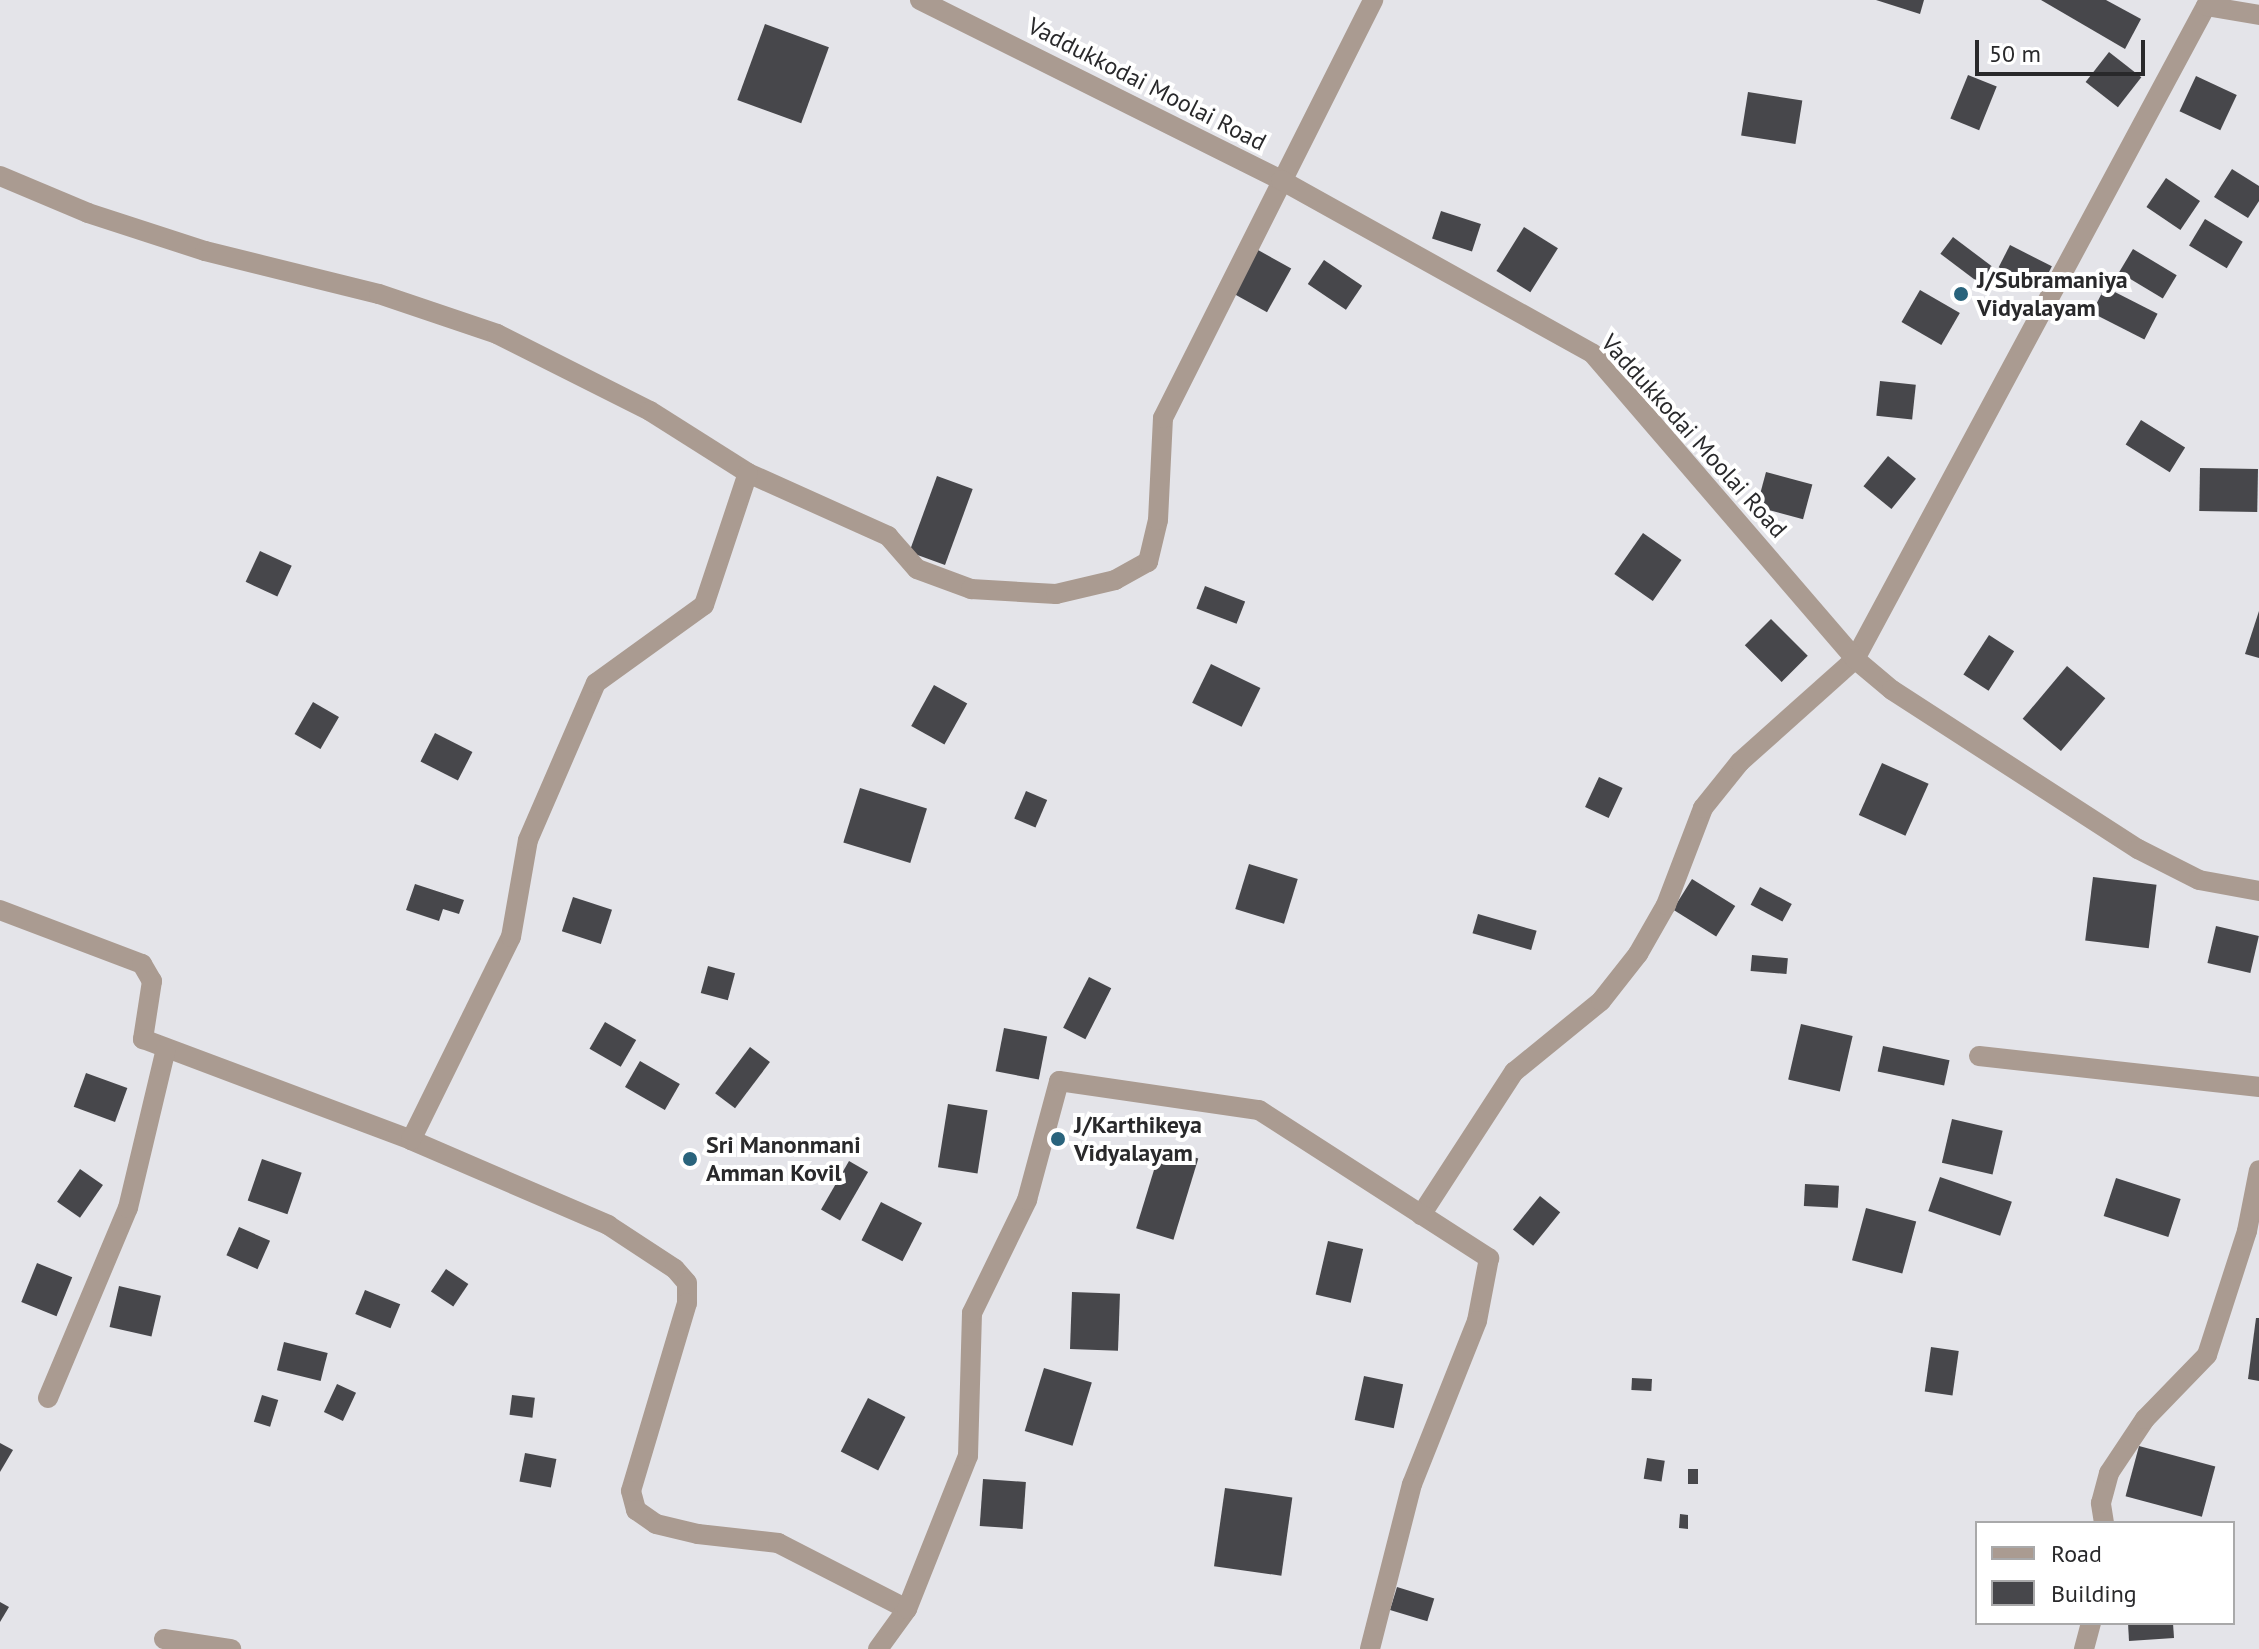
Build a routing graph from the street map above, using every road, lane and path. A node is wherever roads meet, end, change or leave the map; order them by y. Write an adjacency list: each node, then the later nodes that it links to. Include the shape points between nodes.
1 (920, 0): 6 (street, Vaddukkodai Moolai Road)
2 (1373, 0): 6 (street)
3 (2206, 3): 4 (street); 8 (street)
4 (2259, 15)
5 (0, 176): 7 (street, via 88,213 205,251 379,294 497,334 650,411)
6 (1281, 180): 7 (street, via 1163,418 1158,520 1148,562 1115,580 1056,594 971,589 917,569 888,536); 8 (street, Vaddukkodai Moolai Road, via 1593,354)
7 (748, 473): 14 (street, via 704,605 596,683 528,840 511,937)
8 (1855, 659): 9 (street, Vaddukkodai Moolai Road, via 1892,690 2138,849 2199,880); 16 (street, via 1740,762 1703,808 1666,905 1638,954 1601,1001 1514,1072)
9 (2259, 891)
10 (0, 910): 11 (street, via 142,964 152,981 143,1039)
11 (166, 1048): 14 (street); 17 (street, via 128,1208)
12 (1979, 1056): 13 (street)
13 (2259, 1087)
14 (411, 1140): 19 (street, via 608,1225 675,1269 687,1283 687,1303 631,1491 636,1510 656,1524 698,1534 778,1543)
15 (2259, 1170): 18 (street, via 2247,1231 2207,1355 2145,1419 2109,1473 2101,1503)
16 (1421, 1215): 19 (street, via 1259,1110 1059,1081 1027,1200 972,1313 968,1456); 24 (street, via 1489,1258 1477,1321 1412,1484)
17 (48, 1398)
18 (2104, 1521)
19 (907, 1609): 23 (street)
20 (2090, 1625): 25 (street)
21 (164, 1639): 22 (street)
22 (231, 1649)
23 (878, 1649)
24 (1370, 1649)
25 (2084, 1649)

